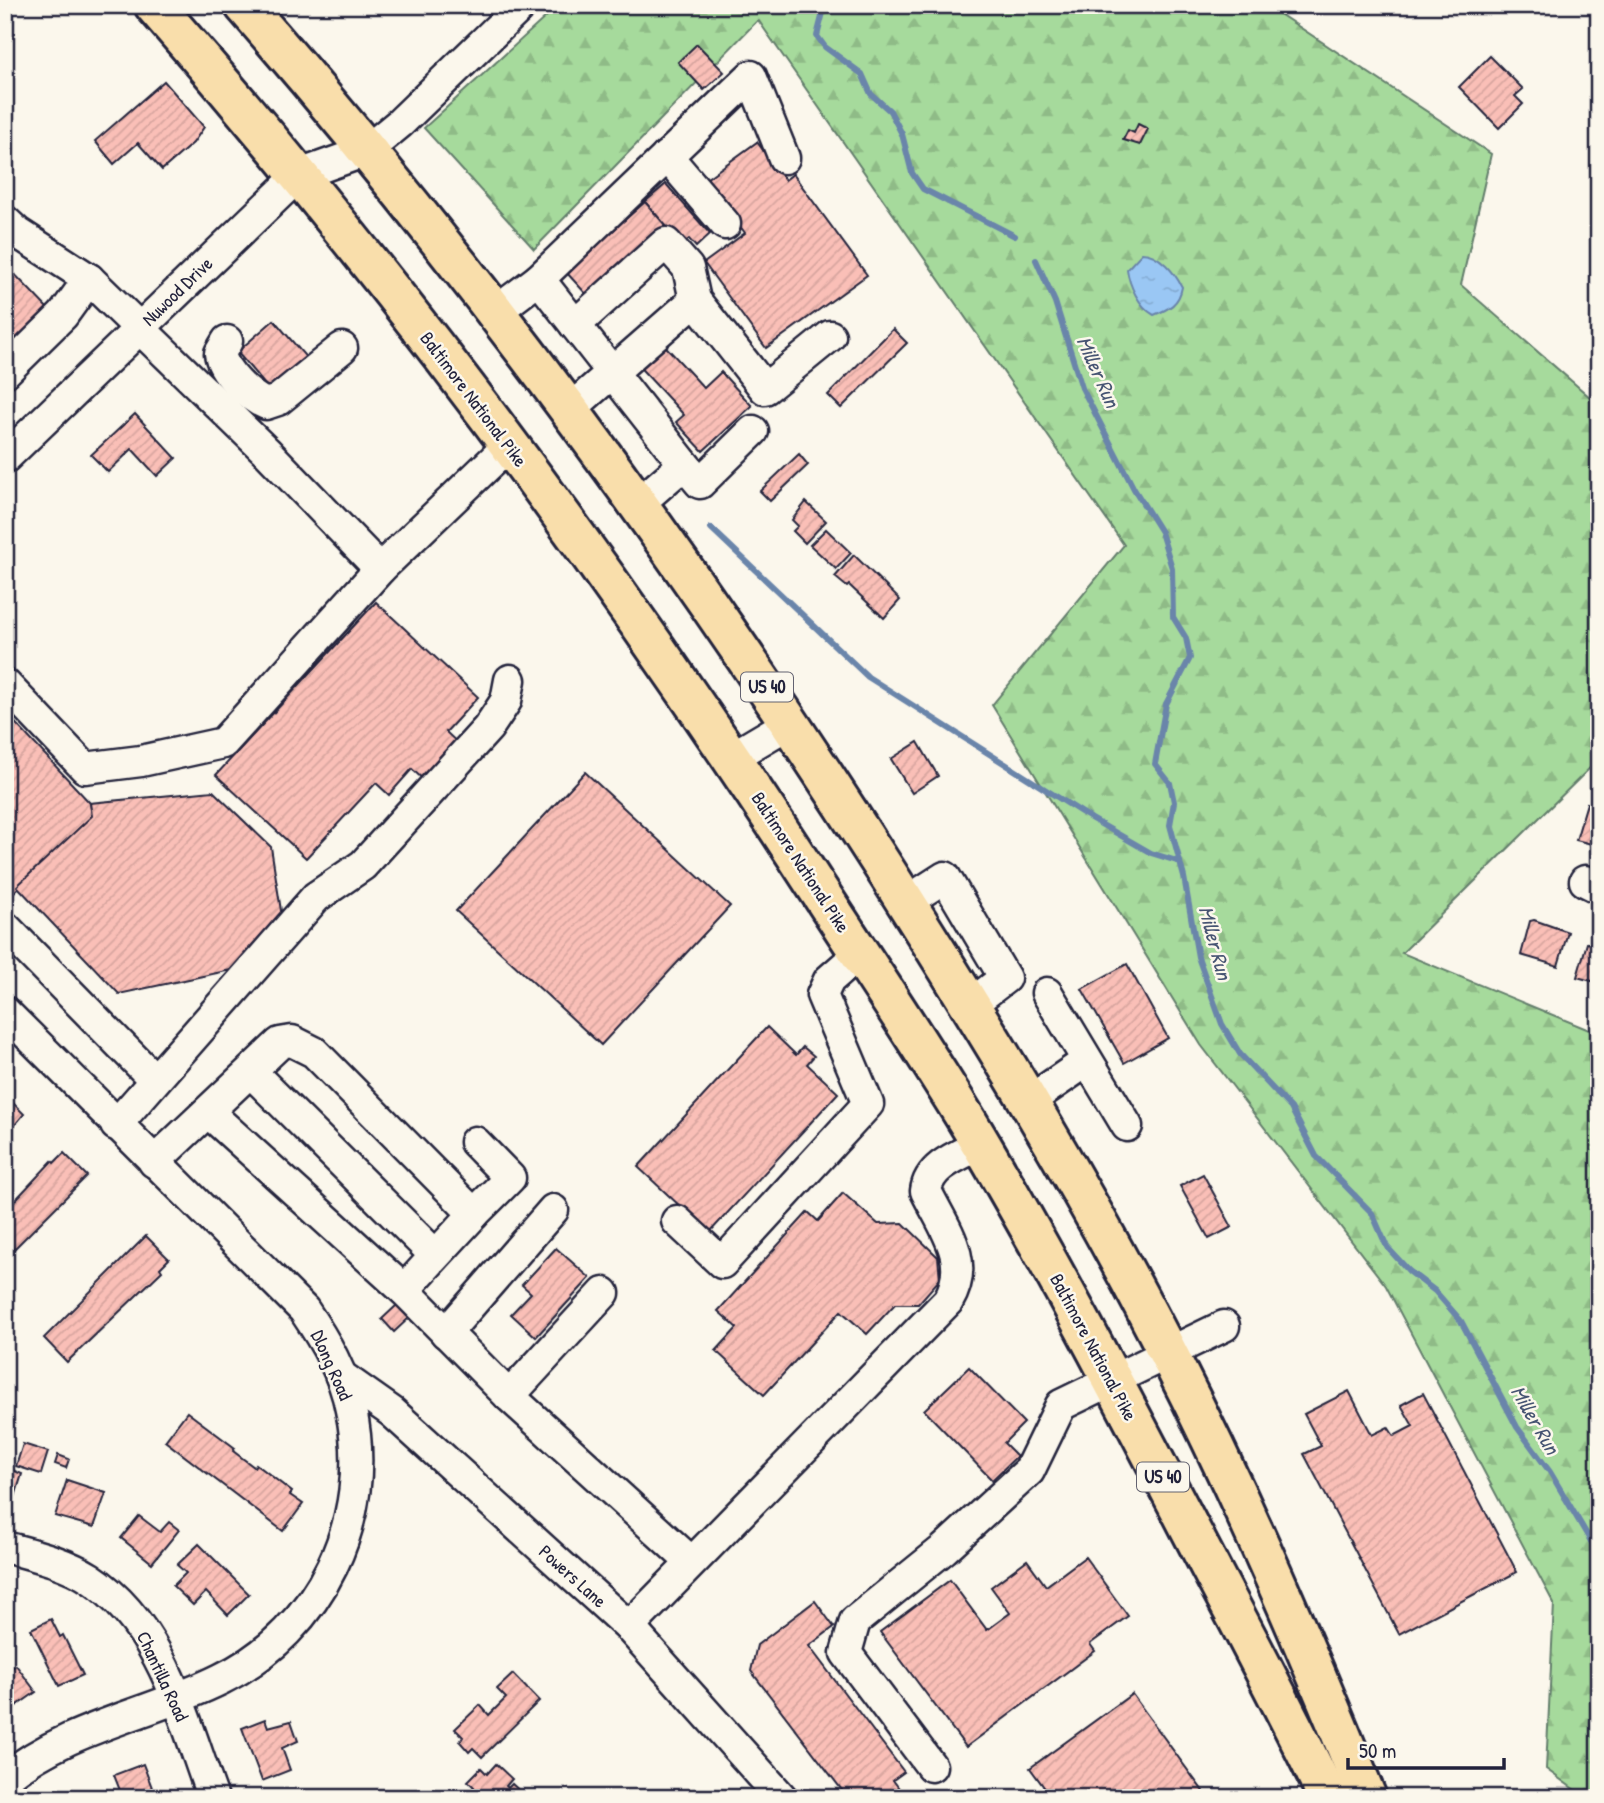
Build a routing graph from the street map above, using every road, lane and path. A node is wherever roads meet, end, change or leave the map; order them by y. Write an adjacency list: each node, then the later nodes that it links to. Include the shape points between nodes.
1 (154, 5): 7 (main road, Baltimore National Pike / US 40)
2 (244, 5): 4 (main road, US 40)
3 (522, 5): 4 (street, Nuwood Drive)
4 (366, 151): 7 (street, Nuwood Drive); 13 (main road, US 40)
5 (667, 156): 6 (street, via 751,76); 9 (street); 11 (street)
6 (784, 158)
7 (299, 175): 15 (street, Nuwood Drive); 25 (main road, Baltimore National Pike / US 40)
8 (5, 221): 10 (street)
9 (724, 224)
10 (89, 279): 15 (street); 19 (street, via 63,315)
11 (540, 279): 13 (street); 14 (street)
12 (695, 300): 14 (street, via 688,268 666,243); 16 (street, via 765,389); 20 (street)
13 (494, 313): 22 (main road, US 40)
14 (575, 325): 20 (street)
15 (140, 327): 23 (street); 26 (street, Nuwood Drive)
16 (830, 336)
17 (228, 341): 21 (street, via 220,353 221,362)
18 (342, 348): 21 (street, via 272,404 260,402)
19 (5, 372)
20 (612, 373): 22 (street); 27 (street)
21 (249, 392): 23 (street)
22 (568, 411): 28 (main road, US 40)
23 (227, 413): 29 (street)
24 (753, 431): 27 (street, via 700,483)
25 (509, 445): 29 (street); 33 (main road, Baltimore National Pike / US 40, via 617,589)
26 (5, 458)
27 (684, 464): 28 (street)
28 (638, 504): 32 (main road, US 40)
29 (380, 569): 31 (street, via 223,743 85,768)
30 (510, 680): 40 (street, via 506,701 488,728 363,865 316,897)
31 (5, 684)
32 (791, 722): 33 (street); 41 (main road, US 40)
33 (732, 757): 35 (main road, Baltimore National Pike / US 40)
34 (5, 927): 40 (street)
35 (860, 953): 46 (main road, Baltimore National Pike / US 40); 50 (street, via 828,980 822,995 868,1104 722,1263)
36 (1047, 993): 38 (street)
37 (5, 1012): 43 (street, Dlong Road)
38 (1087, 1061): 41 (street); 44 (street)
39 (251, 1072): 42 (street); 49 (street, via 280,1043 292,1041 314,1052); 51 (street)
40 (155, 1079): 43 (street)
41 (1029, 1101): 56 (main road, US 40)
42 (208, 1112): 47 (street); 52 (street)
43 (116, 1125): 47 (street, Dlong Road)
44 (1127, 1126)
45 (475, 1142): 49 (street, via 510,1178)
46 (981, 1144): 58 (main road, Baltimore National Pike / US 40); 61 (street, via 947,1162 927,1180 926,1191 957,1255 958,1286 948,1301)
47 (154, 1162): 57 (street, Dlong Road, via 304,1310)
48 (553, 1210): 55 (street)
49 (473, 1215): 51 (street)
50 (677, 1221)
51 (435, 1255): 52 (street)
52 (404, 1290): 55 (street)
53 (604, 1293): 59 (street)
54 (1224, 1326): 56 (street)
55 (446, 1333): 59 (street)
56 (1168, 1353): 58 (street); 69 (main road, US 40, via 1237,1497)
57 (341, 1376): 62 (street, Powers Lane, via 393,1412); 63 (street, Dlong Road, via 357,1449 357,1485 338,1556 300,1618 281,1637 221,1679)
58 (1113, 1381): 64 (street, via 1061,1405 1029,1471 944,1549 855,1621 846,1653); 66 (main road, Baltimore National Pike / US 40)
59 (509, 1396): 61 (street)
60 (5, 1547): 63 (street, Chantilla Road, via 62,1564 107,1591 141,1627)
61 (690, 1561): 62 (street)
62 (629, 1627): 68 (street, Powers Lane)
63 (175, 1698): 65 (street, Dlong Road, via 87,1729); 67 (street, Chantilla Road)
64 (931, 1766)
65 (5, 1778)
66 (1324, 1796)
67 (213, 1798)
68 (782, 1798)
69 (1367, 1798)

